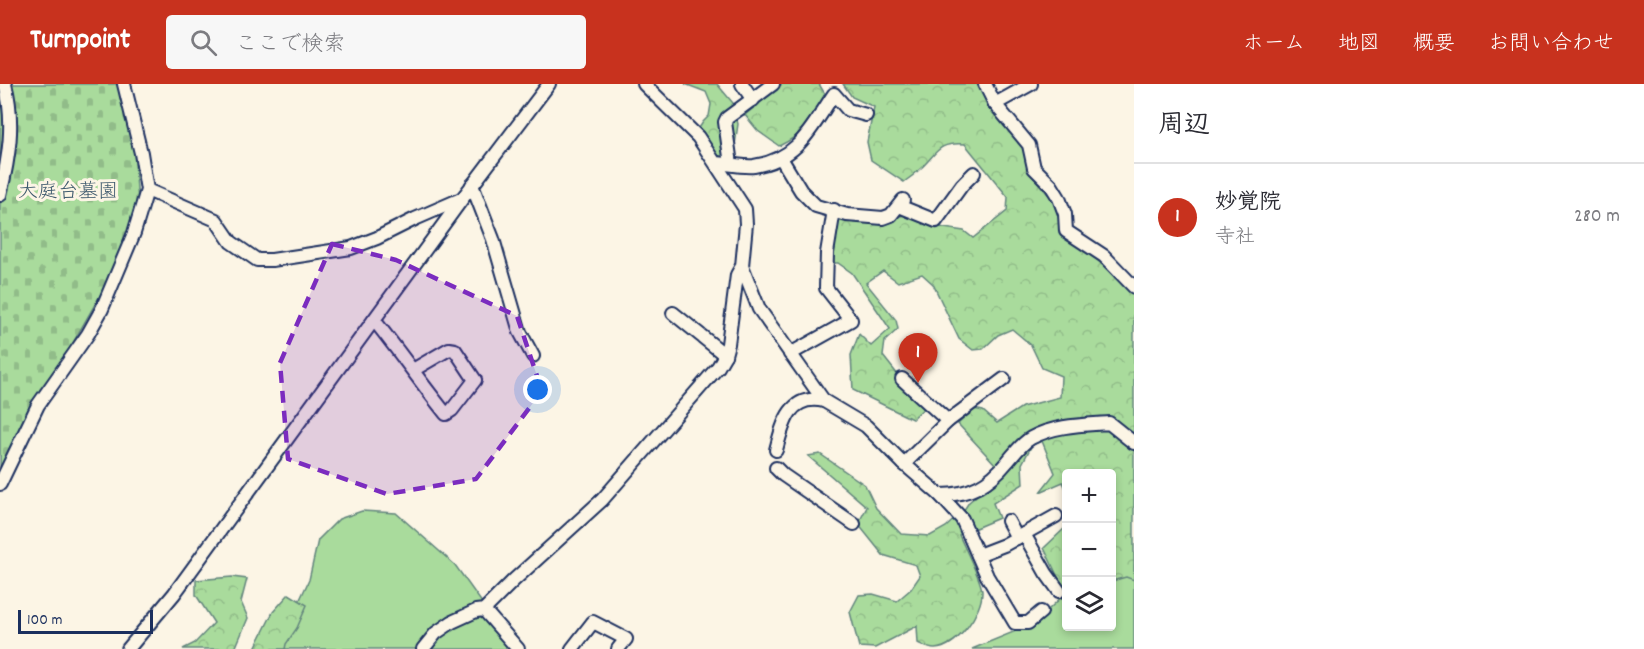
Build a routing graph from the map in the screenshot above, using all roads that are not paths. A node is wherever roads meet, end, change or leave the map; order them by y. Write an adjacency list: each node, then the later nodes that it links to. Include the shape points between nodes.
1 (4, 84): 18 (street, via 11,143)
2 (124, 84): 17 (street)
3 (549, 84): 16 (street)
4 (644, 84): 13 (street, via 698,137)
5 (742, 84): 9 (street)
6 (773, 84): 9 (street)
7 (985, 84): 10 (street)
8 (1031, 84): 10 (street)
9 (753, 100): 14 (street, via 725,122)
10 (995, 104): 22 (street, via 1029,145 1034,168 1059,198 1066,231 1104,255)
11 (866, 115): 12 (street, via 848,110 834,94 794,150)
12 (781, 158): 14 (street, via 752,166); 20 (street, via 808,199 816,206)
13 (717, 163): 14 (street); 21 (street, via 745,209)
14 (731, 164)
15 (974, 173): 20 (street, via 936,221 901,203 883,218)
16 (472, 185): 19 (street); 27 (street, via 493,239 520,332)
17 (147, 190): 19 (street, via 216,220 231,242 257,260 351,248); 37 (street, via 134,233 102,309 38,405)
18 (0, 195)
19 (462, 199): 24 (street)
20 (834, 210): 25 (street, via 826,288 851,320)
21 (742, 266): 25 (street, via 759,309); 26 (street, via 737,274)
22 (1134, 287)
23 (673, 313): 26 (street)
24 (374, 320): 28 (street); 47 (street, via 174,594)
25 (790, 354): 31 (street)
26 (725, 355): 45 (street, via 602,500)
27 (533, 356)
28 (413, 369): 28 (street, via 446,414 475,380 455,350 449,349)
29 (902, 379): 32 (street)
30 (1004, 379): 32 (street)
31 (824, 401): 34 (street, via 813,398 793,408); 35 (street, via 866,426)
32 (948, 421): 35 (street)
33 (1134, 443): 38 (street, via 1109,423 1052,430 1026,442 986,483 957,495)
34 (776, 450)
35 (904, 464): 38 (street)
36 (776, 468): 41 (street)
37 (0, 484)
38 (940, 495): 43 (street, via 962,519)
39 (1056, 516): 42 (street)
40 (1008, 521): 42 (street)
41 (854, 524)
42 (1020, 536): 43 (street); 44 (street)
43 (978, 555): 46 (street, via 1015,623 1028,623)
44 (1059, 591)
45 (484, 610): 48 (street, via 452,622); 49 (street)
46 (1041, 612)
47 (128, 649)
48 (423, 649)
49 (518, 649)
50 (572, 649): 51 (street, via 593,622 626,639)
51 (618, 649)

